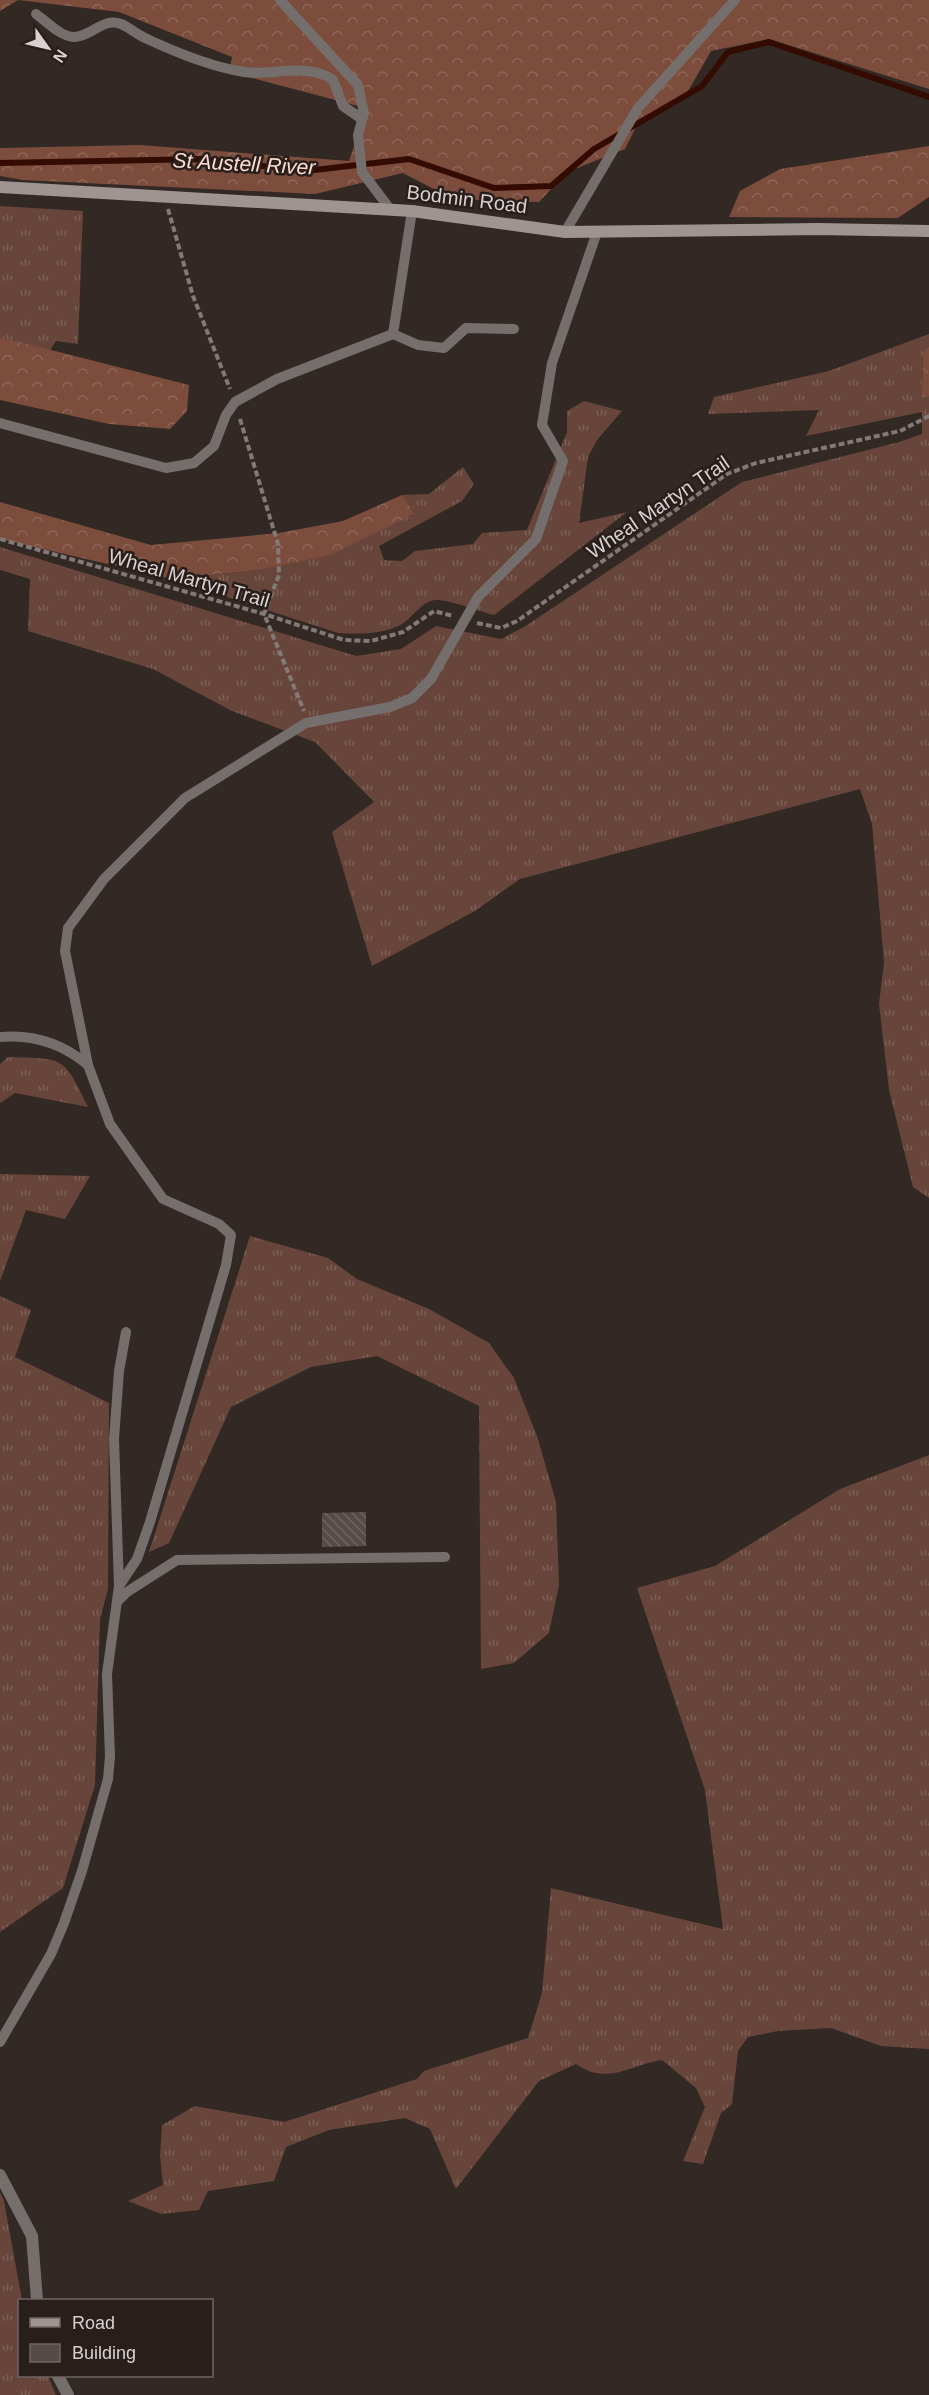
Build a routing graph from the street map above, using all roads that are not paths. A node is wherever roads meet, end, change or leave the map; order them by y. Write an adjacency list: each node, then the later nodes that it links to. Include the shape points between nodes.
1 (280, 0): 4 (lane, via 358,85)
2 (730, 3): 9 (lane, via 645,99)
3 (36, 14): 4 (lane, via 74,37 109,23 120,23 171,50 245,72 321,74 333,80 343,106)
4 (362, 119): 6 (lane, via 358,135 362,172)
5 (0, 187): 6 (main road, Bodmin Road)
6 (390, 209): 7 (main road, Bodmin Road)
7 (412, 211): 9 (main road, Bodmin Road); 12 (lane)
8 (929, 231): 10 (main road, Bodmin Road)
9 (565, 232): 10 (main road, Bodmin Road)
10 (597, 232): 15 (lane, via 552,363 542,425 563,461 536,539 478,597 431,679 412,698 390,707 306,723 185,798 104,879 68,928 65,951)
11 (514, 329): 12 (lane, via 466,328 444,348 418,345)
12 (393, 334): 13 (lane, via 277,379 235,402 214,446 194,463 166,468)
13 (0, 423)
14 (0, 1037): 15 (lane, via 39,1039 68,1048)
15 (88, 1065): 18 (lane, via 110,1125 152,1187 163,1199 219,1224 231,1235 226,1265 150,1522 136,1559)
16 (126, 1332): 18 (lane, via 114,1438)
17 (445, 1557): 19 (lane, via 177,1560)
18 (119, 1586): 19 (lane)
19 (116, 1603): 20 (lane, via 107,1674 109,1767 97,1822 51,1954)
20 (0, 2042)
21 (0, 2175): 22 (street, via 32,2236)
22 (37, 2299)
23 (59, 2377): 24 (street)
24 (68, 2395)

